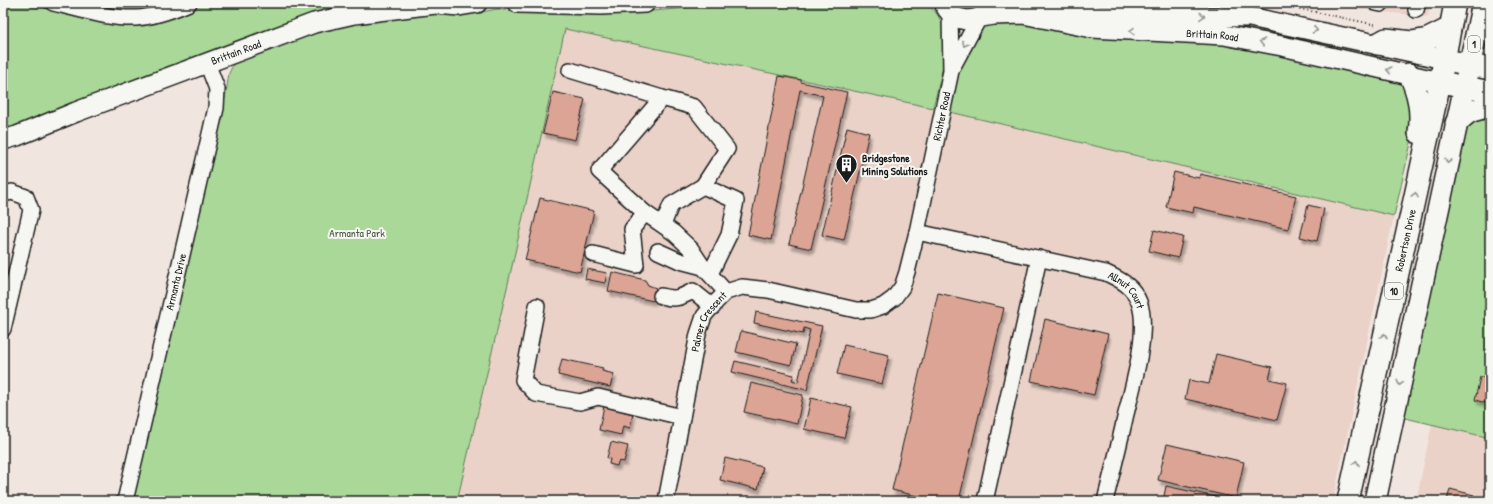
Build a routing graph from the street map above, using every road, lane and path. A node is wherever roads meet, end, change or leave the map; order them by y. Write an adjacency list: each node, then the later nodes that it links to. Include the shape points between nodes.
1 (53, 3): 2 (street, via 106,16 136,18 166,13)
2 (189, 3)
3 (477, 3): 17 (main road, Brittain Road, via 459,6 436,4 354,14 314,23)
4 (518, 3): 5 (main road)
5 (641, 3): 6 (main road)
6 (645, 3)
7 (1038, 3): 15 (main road, Brittain Road, one-way to 15, via 1099,15 1250,17)
8 (1376, 3): 9 (street)
9 (1381, 3)
10 (1455, 3): 14 (highway, Robertson Drive)
11 (1483, 3): 18 (highway, 1)
12 (945, 8): 13 (main road, Brittain Road, via 956,18 964,20 972,20); 21 (street, Richter Road)
13 (984, 13): 21 (street, Richter Road, one-way to 21); 22 (main road, Brittain Road, one-way to 13, via 1224,35 1092,28 1023,14)
14 (1450, 28): 15 (highway, via 1428,39 1412,42 1386,39); 16 (highway, Robertson Drive)
15 (1377, 44): 16 (main road, Brittain Road)
16 (1444, 59): 18 (highway, 1); 23 (highway, Robertson Drive)
17 (207, 62): 29 (main road, Brittain Road); 46 (street, Armanta Drive, via 217,90 216,108)
18 (1469, 64): 19 (highway, 1); 24 (highway, 1)
19 (1490, 69)
20 (570, 70): 26 (street)
21 (951, 71): 35 (street, Richter Road)
22 (1408, 74): 23 (main road, Brittain Road); 30 (highway, via 1420,104 1419,136)
23 (1440, 82): 24 (highway); 30 (highway, Robertson Drive / 10)
24 (1465, 86): 25 (highway); 28 (highway, 10)
25 (1490, 92)
26 (662, 98): 31 (street, via 694,107 727,149); 33 (street, via 599,172)
27 (1490, 106): 28 (highway, via 1469,112)
28 (1456, 123): 51 (highway, 10, one-way to 51)
29 (3, 140)
30 (1425, 150): 50 (highway, Robertson Drive / 10, one-way to 30)
31 (703, 186): 34 (street, via 670,205); 39 (street, via 736,200 729,235)
32 (3, 194): 44 (street, via 12,192 26,197 31,210)
33 (645, 213): 34 (street); 37 (street, via 632,229 636,264)
34 (663, 225): 39 (street, via 691,249)
35 (917, 232): 38 (street, Allnut Court); 40 (street, Palmer Crescent, via 902,287 894,298 883,306 870,310 856,310 768,290 742,287)
36 (658, 251): 39 (street)
37 (592, 254)
38 (1039, 258): 48 (street); 49 (street, Allnut Court, via 1106,273 1123,281 1134,291 1140,303 1142,337)
39 (706, 271): 40 (street)
40 (726, 292): 43 (street, Palmer Crescent)
41 (661, 296): 43 (street, via 680,298 693,291)
42 (537, 306): 45 (street, via 523,380 536,394 580,402 598,397)
43 (713, 307): 45 (street, Palmer Crescent, via 704,316 698,334)
44 (3, 329)
45 (682, 417): 47 (street, Palmer Crescent)
46 (125, 501)
47 (666, 501)
48 (985, 501)
49 (1105, 501)
50 (1348, 501)
51 (1374, 501)

